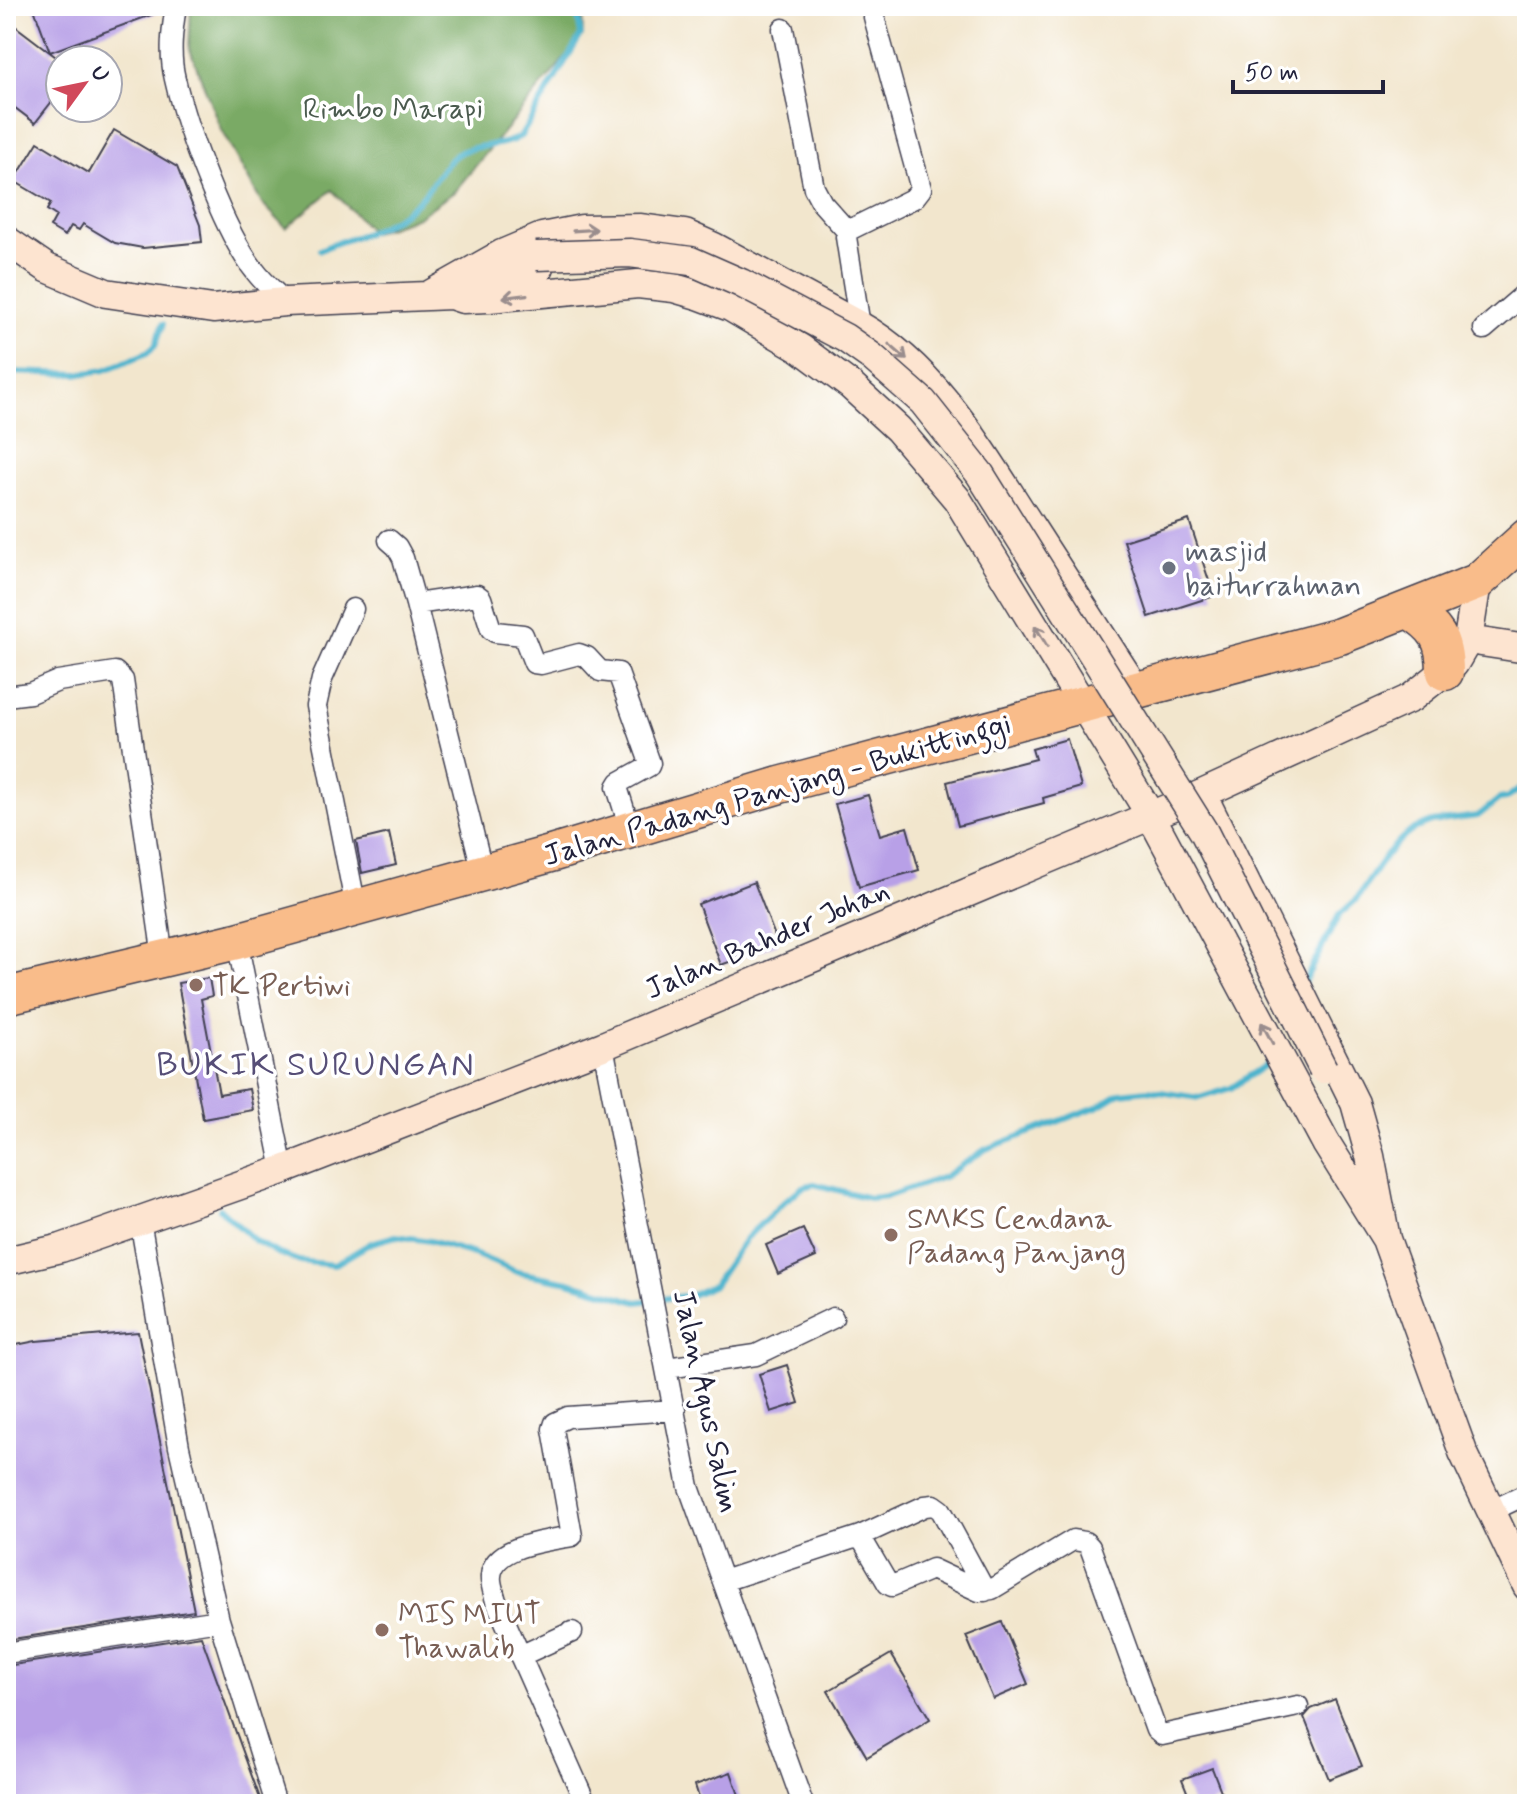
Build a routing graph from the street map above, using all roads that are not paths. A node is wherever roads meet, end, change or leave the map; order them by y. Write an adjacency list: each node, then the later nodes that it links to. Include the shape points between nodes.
1 (176, 6): 8 (street, via 171,33 174,77 193,137 243,254)
2 (874, 17): 4 (street, via 921,189 914,198)
3 (783, 29): 4 (street, via 814,188)
4 (847, 231): 9 (street)
5 (6, 240): 8 (main road, via 47,268 106,293 213,309)
6 (446, 290): 8 (main road); 9 (main road, one-way to 9, via 502,254 542,237 582,229 657,229 714,247); 22 (main road, one-way to 6, via 957,499 898,429 800,348 730,307 674,288 638,284 463,299); 33 (main road, bridge, via 538,262 630,253 691,261 845,338 923,402 980,474 1204,832 1317,1071)
7 (1527, 292): 10 (street)
8 (285, 302)
9 (860, 326): 20 (main road, one-way to 20, via 910,363 973,438)
10 (1484, 329)
11 (1527, 537): 13 (highway, Jalan Padang Panjang - Bukittinggi)
12 (389, 540): 14 (street, via 403,558)
13 (1477, 582): 16 (highway, Jalan Padang Panjang - Bukittinggi); 17 (main road, Jalan Bahder Johan)
14 (416, 604): 25 (street, via 477,595 491,629 523,635 534,663 579,654 600,671 618,673 650,763 617,787); 26 (street)
15 (353, 609): 27 (street, via 322,679 316,706)
16 (1409, 610): 19 (highway, via 1435,631); 20 (highway, Jalan Padang Panjang - Bukittinggi, via 1340,636)
17 (1468, 640): 18 (main road); 19 (main road, Jalan Bahder Johan)
18 (1527, 649)
19 (1445, 672): 23 (main road, Jalan Bahder Johan, via 1411,698)
20 (1135, 688): 22 (highway, Jalan Padang Panjang - Bukittinggi)
21 (6, 696): 29 (street, via 58,681 120,675)
22 (1081, 703): 24 (main road); 25 (highway, Jalan Padang Panjang - Bukittinggi)
23 (1202, 794): 24 (main road, Jalan Bahder Johan); 33 (main road, via 1355,1103 1370,1156)
24 (1151, 816): 31 (main road, Jalan Bahder Johan); 33 (main road, one-way to 24, via 1326,1143)
25 (630, 829): 26 (highway, Jalan Padang Panjang - Bukittinggi)
26 (483, 873): 27 (highway, Jalan Padang Panjang - Bukittinggi)
27 (356, 908): 28 (highway, Jalan Padang Panjang - Bukittinggi)
28 (237, 941): 29 (highway, Jalan Padang Panjang - Bukittinggi); 32 (street)
29 (163, 957): 30 (highway, Jalan Padang Panjang - Bukittinggi)
30 (6, 996)
31 (603, 1046): 32 (main road, Jalan Bahder Johan); 37 (street, Jalan Agus Salim)
32 (283, 1170): 34 (main road, Jalan Bahder Johan)
33 (1370, 1199): 40 (main road, via 1463,1452)
34 (140, 1220): 35 (main road, Jalan Bahder Johan); 45 (street, via 179,1447)
35 (6, 1261)
36 (833, 1318): 37 (street, via 756,1355)
37 (667, 1368): 38 (street, Jalan Agus Salim)
38 (675, 1410): 42 (street, Jalan Agus Salim, via 689,1487); 48 (street, via 568,1417 555,1423 572,1536 512,1549 497,1559 491,1575 496,1601)
39 (1527, 1494): 40 (street)
40 (1491, 1511): 43 (main road)
41 (860, 1536): 42 (street); 44 (street, via 892,1586 932,1569); 44 (street, via 934,1505)
42 (723, 1581): 52 (street, Jalan Agus Salim)
43 (1527, 1586)
44 (985, 1591): 49 (street, via 1073,1540 1085,1542 1162,1735)
45 (219, 1620): 47 (street); 50 (street)
46 (572, 1632): 48 (street)
47 (6, 1653)
48 (520, 1656): 51 (street)
49 (1298, 1706)
50 (276, 1804)
51 (586, 1804)
52 (803, 1804)

